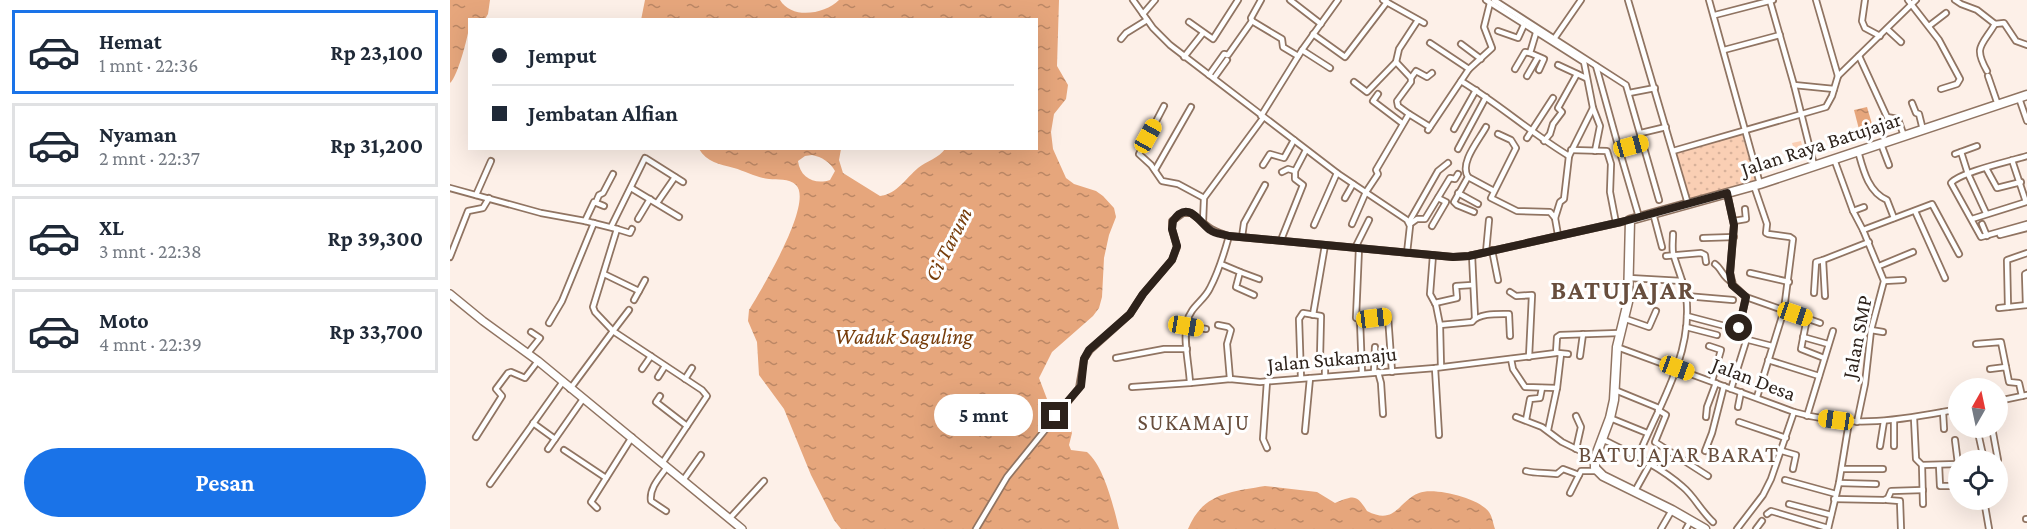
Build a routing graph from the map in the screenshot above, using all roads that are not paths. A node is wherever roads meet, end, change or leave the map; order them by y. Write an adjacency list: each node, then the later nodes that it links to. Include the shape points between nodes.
1 (1133, 0): 19 (street)
2 (1155, 0): 19 (street)
3 (1238, 0): 30 (street, via 1214,39)
4 (1261, 0): 22 (street)
5 (1290, 0): 24 (street)
6 (1338, 0): 24 (street)
7 (1581, 0): 36 (street)
8 (1628, 0): 69 (street)
9 (1709, 0): 20 (street)
10 (1816, 0): 62 (street)
11 (1864, 0): 34 (street, via 1865,28)
12 (1916, 0): 17 (street)
13 (1955, 0): 25 (street)
14 (1385, 1): 32 (street, via 1345,57); 50 (street, via 1421,22 1399,49)
15 (1490, 1): 26 (street); 36 (street); 48 (street, via 1484,27 1492,47)
16 (1772, 1): 20 (street); 33 (street)
17 (1910, 3): 27 (street); 28 (street)
18 (1946, 13): 27 (street)
19 (1143, 14): 21 (street)
20 (1714, 15): 42 (street)
21 (1148, 20): 35 (street); 46 (street)
22 (1252, 21): 44 (street, via 1282,39 1283,47); 63 (street)
23 (1189, 22): 30 (street)
24 (1321, 24): 32 (street)
25 (1995, 24): 40 (street, via 2004,23 2016,41); 79 (street, via 1979,50)
26 (1524, 25): 29 (street, via 1519,37); 31 (street)
27 (1929, 26): 71 (street, via 1960,79 1958,84)
28 (1887, 29): 34 (street); 37 (street)
29 (1498, 32)
30 (1203, 33): 46 (street)
31 (1536, 33): 43 (street); 65 (street, via 1583,62)
32 (1313, 34): 41 (street)
33 (1780, 35): 42 (street); 68 (street)
34 (1880, 36): 45 (street)
35 (1121, 39)
36 (1554, 39): 53 (street)
37 (1901, 42)
38 (1430, 43): 55 (street)
39 (1461, 44): 48 (street)
40 (2027, 45)
41 (1302, 50): 44 (street); 54 (street)
42 (1724, 50): 92 (street)
43 (1530, 53): 47 (street); 56 (street, via 1524,52)
44 (1298, 56): 85 (street)
45 (1859, 56): 62 (street); 96 (street, via 1887,117 1898,119)
46 (1185, 57): 63 (street)
47 (1538, 57): 57 (street, via 1544,60); 61 (street)
48 (1481, 59): 55 (street)
49 (1227, 60): 63 (street)
50 (1396, 62): 64 (street); 67 (street, via 1367,92)
51 (1412, 65): 58 (street)
52 (1558, 65): 60 (street)
53 (1596, 66): 73 (street, via 1626,85); 106 (street)
54 (1330, 68)
55 (1469, 69): 66 (street)
56 (1515, 69)
57 (1539, 70)
58 (1416, 71): 59 (street, via 1427,77); 64 (street)
59 (1432, 73)
60 (1577, 74): 65 (street); 100 (street)
61 (1527, 76)
62 (1838, 76): 70 (street)
63 (1211, 77): 85 (street)
64 (1411, 78): 83 (street, via 1397,103)
65 (1586, 78): 82 (street)
66 (1461, 81): 72 (street); 83 (street, via 1429,128)
67 (1354, 82)
68 (1794, 85): 70 (street); 84 (street)
69 (1655, 88): 73 (street); 89 (street)
70 (1834, 89): 84 (street, via 1826,107)
71 (1941, 89)
72 (1476, 90): 76 (street); 90 (street)
73 (1629, 93): 94 (street)
74 (1378, 94): 87 (street, via 1373,101)
75 (2023, 96): 79 (highway, Jalan Raya Batujajar); 86 (street)
76 (1486, 97): 93 (street); 99 (street)
77 (1553, 98): 93 (street)
78 (1912, 103): 91 (street)
79 (1998, 105): 91 (highway, Jalan Raya Batujajar)
80 (1164, 106): 122 (street, via 1139,153)
81 (1191, 107): 122 (street)
82 (1593, 108): 108 (street); 110 (street, via 1600,128)
83 (1409, 114): 87 (street)
84 (1801, 115): 92 (street); 119 (street)
85 (1262, 117): 98 (street); 144 (street)
86 (2027, 121)
87 (1402, 123): 139 (street)
88 (1486, 127): 104 (street)
89 (1666, 128): 94 (street); 111 (street)
90 (1454, 129)
91 (1923, 130): 96 (highway, Jalan Raya Batujajar)
92 (1745, 131): 111 (street); 135 (street)
93 (1531, 132): 97 (street); 100 (street)
94 (1641, 133): 101 (street)
95 (1498, 134): 138 (street, via 1516,148)
96 (1904, 136): 102 (highway, Jalan Raya Batujajar)
97 (1527, 138)
98 (1294, 140): 107 (street); 118 (street, via 1284,157 1271,153)
99 (1461, 140): 104 (street); 105 (street)
100 (1544, 141): 112 (street)
101 (1644, 142): 106 (street); 148 (street)
102 (1881, 144): 109 (highway, Jalan Raya Batujajar); 120 (street)
103 (1977, 146): 128 (street, via 1958,153)
104 (1474, 148): 130 (street, via 1465,164)
105 (1458, 149)
106 (1619, 149): 163 (street)
107 (1306, 150): 123 (street); 125 (street)
108 (1571, 150): 110 (street); 112 (street)
109 (1858, 151): 114 (highway, Jalan Raya Batujajar); 164 (street, via 1872,188 1887,200)
110 (1594, 152): 174 (street, via 1608,152)
111 (1673, 152): 152 (street)
112 (1569, 156): 162 (street, via 1564,199)
113 (2027, 156): 115 (street)
114 (1834, 159): 119 (highway, Jalan Raya Batujajar); 156 (street, Jalan SMP)
115 (2012, 160): 121 (street); 132 (street)
116 (491, 161): 142 (street)
117 (1448, 164): 173 (street, via 1438,171)
118 (1263, 165)
119 (1814, 165): 135 (highway, Jalan Raya Batujajar)
120 (1889, 165)
121 (1986, 168): 128 (street); 132 (street, via 1997,188)
122 (1155, 170): 144 (street, via 1162,181 1178,184)
123 (1295, 171): 124 (street); 190 (street, via 1295,179 1303,185)
124 (1282, 172)
125 (1337, 173): 133 (street); 177 (street)
126 (613, 174): 149 (street)
127 (1458, 174): 146 (street, via 1455,179 1450,178)
128 (1968, 174): 160 (street); 166 (street, via 1951,183)
129 (675, 177): 131 (street); 137 (street, via 645,158); 150 (street)
130 (1468, 177): 138 (street); 140 (street)
131 (683, 182)
132 (2020, 182): 160 (street, via 2026,202)
133 (1353, 184): 139 (street); 145 (street)
134 (1265, 185): 187 (street, via 1244,223)
135 (1757, 185): 141 (highway, Jalan Raya Batujajar); 224 (street, via 1766,232 1793,239)
136 (450, 188): 142 (street)
137 (631, 188): 147 (street); 180 (street)
138 (1494, 190): 162 (street, via 1492,199 1514,210 1548,211)
139 (1366, 192): 173 (street); 175 (street)
140 (1458, 193): 151 (street); 158 (street, via 1455,203)
141 (1727, 193): 152 (highway, Jalan Raya Batujajar); 170 (street)
142 (476, 195): 143 (street)
143 (489, 198): 169 (street); 205 (street, via 483,208 468,211)
144 (1204, 198): 171 (street)
145 (1345, 198)
146 (1438, 198): 173 (street, via 1425,219); 178 (street, via 1446,202)
147 (650, 199): 150 (street); 165 (street)
148 (1659, 200)
149 (596, 202): 153 (street); 169 (street)
150 (657, 203): 161 (street)
151 (1478, 204)
152 (1688, 204): 159 (highway, Jalan Raya Batujajar)
153 (604, 206)
154 (1864, 207): 156 (street)
155 (1745, 209): 170 (street, via 1746,219)
156 (1853, 211): 182 (street, Jalan SMP)
157 (1916, 211): 164 (street); 200 (street, via 1932,204); 216 (street)
158 (1474, 213)
159 (1653, 213): 163 (highway, Jalan Raya Batujajar); 193 (street)
160 (1986, 213): 166 (street)
161 (679, 217)
162 (1555, 218): 186 (street)
163 (1634, 218): 174 (street); 215 (highway)
164 (1894, 218): 182 (street)
165 (638, 219)
166 (1972, 219): 184 (street, via 1980,236)
167 (1369, 220): 194 (street)
168 (1489, 220): 196 (street)
169 (585, 221): 172 (street)
170 (1734, 221): 188 (street)
171 (1203, 222): 185 (street, via 1211,231); 407 (street, via 1190,212 1174,219 1177,246 1172,260 1130,314 1089,350 1081,386 1007,477)
172 (594, 223): 180 (street); 251 (street)
173 (1409, 223): 198 (street)
174 (1616, 223): 186 (street)
175 (1352, 224)
176 (1982, 224): 184 (street)
177 (1314, 225)
178 (1432, 226)
179 (2027, 226): 184 (street)
180 (614, 228): 181 (street, via 630,233); 214 (street)
181 (632, 229)
182 (1863, 230): 191 (street, Jalan SMP)
183 (1673, 234): 203 (street)
184 (1988, 235)
185 (1229, 236): 187 (street); 208 (street)
186 (1558, 236): 195 (street)
187 (1242, 237): 190 (street)
188 (1734, 237): 189 (street); 223 (street)
189 (1703, 238)
190 (1281, 240): 192 (street)
191 (1869, 242): 206 (street); 210 (street, Jalan SMP)
192 (1325, 245): 194 (street); 245 (street)
193 (1662, 247)
194 (1357, 248): 198 (street); 250 (street, via 1356,318)
195 (1492, 250): 196 (street); 219 (street)
196 (1486, 252): 202 (street)
197 (1913, 252): 210 (street)
198 (1407, 253): 201 (street)
199 (2027, 253): 240 (street, via 2007,260)
200 (1959, 254)
201 (1432, 255): 202 (street); 238 (street, via 1430,294)
202 (1472, 255): 225 (street)
203 (1675, 255): 204 (street); 207 (street, via 1703,254); 221 (street)
204 (1666, 256)
205 (450, 257)
206 (1823, 260): 229 (street, via 1816,262); 234 (street)
207 (1706, 262)
208 (1221, 264): 211 (street); 255 (street)
209 (1715, 264): 223 (street)
210 (1879, 266): 222 (street, Jalan SMP)
211 (1240, 272): 217 (street); 231 (street, via 1236,286)
212 (1750, 273): 224 (street)
213 (2027, 273): 239 (street)
214 (604, 274): 227 (street); 263 (street, via 593,309)
215 (1629, 278): 221 (street); 248 (highway)
216 (1945, 278)
217 (1259, 279)
218 (645, 280): 227 (street)
219 (1498, 280)
220 (1903, 280): 222 (street)
221 (1682, 281): 233 (street)
222 (1884, 281): 260 (street, Jalan SMP)
223 (1732, 282): 235 (street)
224 (1789, 282): 243 (street)
225 (1472, 285): 238 (street, via 1456,286 1457,298); 247 (street)
226 (1534, 288): 232 (street)
227 (639, 291): 236 (street)
228 (1510, 292): 232 (street)
229 (1814, 293)
230 (450, 294): 278 (street)
231 (1254, 295)
232 (1532, 296): 283 (street)
233 (1686, 296): 237 (street); 246 (street)
234 (1825, 296)
235 (1746, 297): 243 (street); 258 (street)
236 (634, 300)
237 (1733, 300)
238 (1436, 303): 254 (street)
239 (2026, 305): 240 (street)
240 (2008, 307): 241 (street)
241 (1999, 308)
242 (629, 310): 263 (street)
243 (1784, 310): 249 (street); 274 (street)
244 (1656, 311): 248 (street, via 1649,327)
245 (1313, 315): 299 (street, via 1321,317 1320,358 1324,360); 302 (street, via 1304,313 1299,319)
246 (1687, 316): 256 (street); 257 (street)
247 (1475, 318): 254 (street, via 1472,322); 268 (street, via 1509,314)
248 (1623, 318): 265 (highway)
249 (1807, 318): 252 (street); 269 (street)
250 (1360, 320): 297 (street, via 1388,316); 298 (street)
251 (549, 323)
252 (1820, 323)
253 (1218, 325): 305 (street, via 1231,330 1227,344)
254 (1440, 325): 290 (street)
255 (1186, 326): 259 (street); 277 (street)
256 (1725, 326)
257 (1686, 327): 267 (street); 293 (street)
258 (1739, 328): 270 (street, via 1749,331); 270 (street, via 1737,337)
259 (1206, 329)
260 (1871, 330): 264 (street); 342 (street, Jalan SMP)
261 (1833, 331): 271 (street)
262 (531, 332): 278 (street, via 540,338)
263 (613, 332): 281 (street); 315 (street)
264 (1883, 332)
265 (1619, 333): 266 (street); 276 (highway)
266 (1583, 334): 279 (street, via 1558,336); 282 (street)
267 (1717, 335)
268 (1510, 336)
269 (1803, 337): 271 (street); 285 (street, via 1803,351)
270 (1747, 339): 274 (street); 314 (street)
271 (1828, 344): 285 (street)
272 (1976, 344): 291 (street, via 2001,342)
273 (1708, 346): 307 (street, via 1721,350)
274 (1772, 346): 287 (street)
275 (1375, 347): 296 (street)
276 (1617, 347): 293 (street, Jalan Desa); 316 (highway)
277 (1187, 349): 284 (street); 309 (street)
278 (528, 353): 288 (street)
279 (1558, 353): 280 (street, Jalan Sukamaju); 283 (street, Jalan Sukamaju); 313 (street)
280 (1568, 354)
281 (651, 356): 289 (street); 294 (street)
282 (1580, 356)
283 (1529, 357): 286 (street, Jalan Sukamaju)
284 (1116, 358)
285 (1824, 358): 300 (street)
286 (1511, 359): 290 (street, Jalan Sukamaju); 312 (street, via 1524,386)
287 (1768, 360): 300 (street); 320 (street)
288 (538, 361): 308 (street); 350 (street, via 525,378 508,373 496,389 502,396)
289 (665, 366): 301 (street); 304 (street)
290 (1438, 367): 297 (street, Jalan Sukamaju); 349 (street)
291 (2006, 367): 295 (street); 319 (street, via 2009,382 2019,383)
292 (692, 368): 304 (street)
293 (1677, 368): 307 (street, Jalan Desa); 324 (street)
294 (642, 369)
295 (1990, 369)
296 (1376, 372): 297 (street, Jalan Sukamaju); 298 (street, Jalan Sukamaju); 328 (street, via 1381,383)
297 (1392, 372)
298 (1362, 373): 299 (street, Jalan Sukamaju)
299 (1325, 376): 303 (street, Jalan Sukamaju)
300 (1819, 376): 330 (street)
301 (658, 377)
302 (1300, 378): 303 (street, Jalan Sukamaju); 306 (street, Jalan Sukamaju)
303 (1310, 378): 347 (street)
304 (685, 379): 344 (street, via 707,396)
305 (1230, 380): 306 (street, Jalan Sukamaju); 309 (street, Jalan Sukamaju)
306 (1267, 381): 358 (street, via 1263,439)
307 (1714, 382): 310 (street, Jalan Desa); 333 (street)
308 (562, 383): 315 (street); 343 (street)
309 (1190, 383): 311 (street, Jalan Sukamaju)
310 (1724, 386): 314 (street, Jalan Desa); 363 (street)
311 (1132, 387)
312 (1542, 388): 313 (street); 336 (street, via 1540,398 1530,399)
313 (1557, 388): 346 (street)
314 (1731, 388): 317 (street, Jalan Desa)
315 (570, 389): 321 (street)
316 (1615, 390): 324 (street); 334 (highway)
317 (1741, 392): 320 (street, Jalan Desa); 323 (street)
318 (660, 396): 344 (street, via 656,402)
319 (2024, 396): 322 (street)
320 (1757, 397): 326 (street, Jalan Desa)
321 (583, 399): 351 (street); 353 (street)
322 (2008, 399)
323 (1738, 407)
324 (1658, 409): 332 (street); 337 (street, via 1665,414)
325 (1948, 411): 327 (street, Jalan Desa)
326 (1794, 412): 330 (street, Jalan Desa); 352 (street)
327 (1943, 412): 335 (street, Jalan Desa); 345 (street)
328 (1383, 414)
329 (1576, 416): 360 (street, via 1581,427)
330 (1807, 416): 341 (street, Jalan Desa)
331 (1516, 417): 336 (street)
332 (1655, 417): 337 (street); 348 (street)
333 (1706, 417)
334 (1610, 418): 348 (street); 354 (highway)
335 (1914, 418): 339 (street, Jalan Desa); 370 (street, via 1916,459)
336 (1526, 420): 346 (street)
337 (1664, 421): 379 (street, via 1655,442)
338 (1884, 421): 339 (street, Jalan Desa); 342 (street, Jalan Desa); 356 (street)
339 (1894, 421): 357 (street)
340 (1739, 422): 352 (street)
341 (1849, 422): 342 (street, Jalan Desa); 374 (street)
342 (1857, 422)
343 (533, 423): 353 (street); 385 (street)
344 (687, 426): 368 (street)
345 (1944, 429)
346 (1548, 430): 360 (street)
347 (1305, 431)
348 (1647, 433): 366 (street)
349 (1439, 435)
350 (476, 437)
351 (632, 437): 368 (street); 380 (street)
352 (1786, 438): 364 (street)
353 (555, 439): 359 (street)
354 (1602, 439): 366 (street); 367 (highway)
355 (1955, 440): 362 (street)
356 (1880, 446)
357 (1894, 446)
358 (1267, 448)
359 (548, 449)
360 (1576, 449): 367 (street)
361 (564, 450): 380 (street)
362 (1957, 450)
363 (1705, 451)
364 (1782, 452): 373 (street, via 1796,455); 411 (street, via 1763,495)
365 (701, 455): 381 (street)
366 (1638, 457): 369 (street)
367 (1595, 458): 377 (highway)
368 (665, 464): 381 (street); 398 (street, via 650,496)
369 (1650, 464): 389 (street); 404 (street, via 1683,486)
370 (1922, 465): 371 (street); 388 (street)
371 (1939, 465): 372 (street); 387 (street, via 1940,486)
372 (1948, 465)
373 (1793, 469)
374 (1842, 469): 375 (street); 384 (street)
375 (1883, 469)
376 (1526, 471): 378 (street, via 1557,474 1563,469)
377 (1596, 471): 378 (street, via 1582,471); 389 (highway)
378 (1578, 475): 390 (street)
379 (1708, 476)
380 (606, 478): 395 (street, via 590,503)
381 (684, 479): 401 (street)
382 (1785, 480): 391 (street)
383 (764, 481): 401 (street)
384 (1839, 483): 386 (street); 391 (street)
385 (490, 484)
386 (1876, 484)
387 (1948, 486)
388 (1923, 490): 392 (street, via 1891,491); 394 (street)
389 (1635, 491): 396 (highway)
390 (1569, 493)
391 (1835, 497): 392 (street); 400 (street)
392 (1887, 500): 413 (street, via 1900,501)
393 (1789, 504): 400 (street)
394 (1923, 504)
395 (597, 508)
396 (1672, 510): 402 (highway); 408 (street)
397 (1986, 510): 414 (street)
398 (666, 511)
399 (1767, 514): 406 (street, via 1771,511)
400 (1831, 515): 406 (street)
401 (730, 518): 405 (street)
402 (1691, 520): 409 (street); 410 (highway)
403 (1762, 521): 412 (street)
404 (1713, 522)
405 (740, 528)
406 (1828, 528)
407 (976, 529)
408 (1661, 529)
409 (1686, 529)
410 (1705, 529)
411 (1737, 529)
412 (1756, 529)
413 (1901, 529)
414 (1989, 529)

